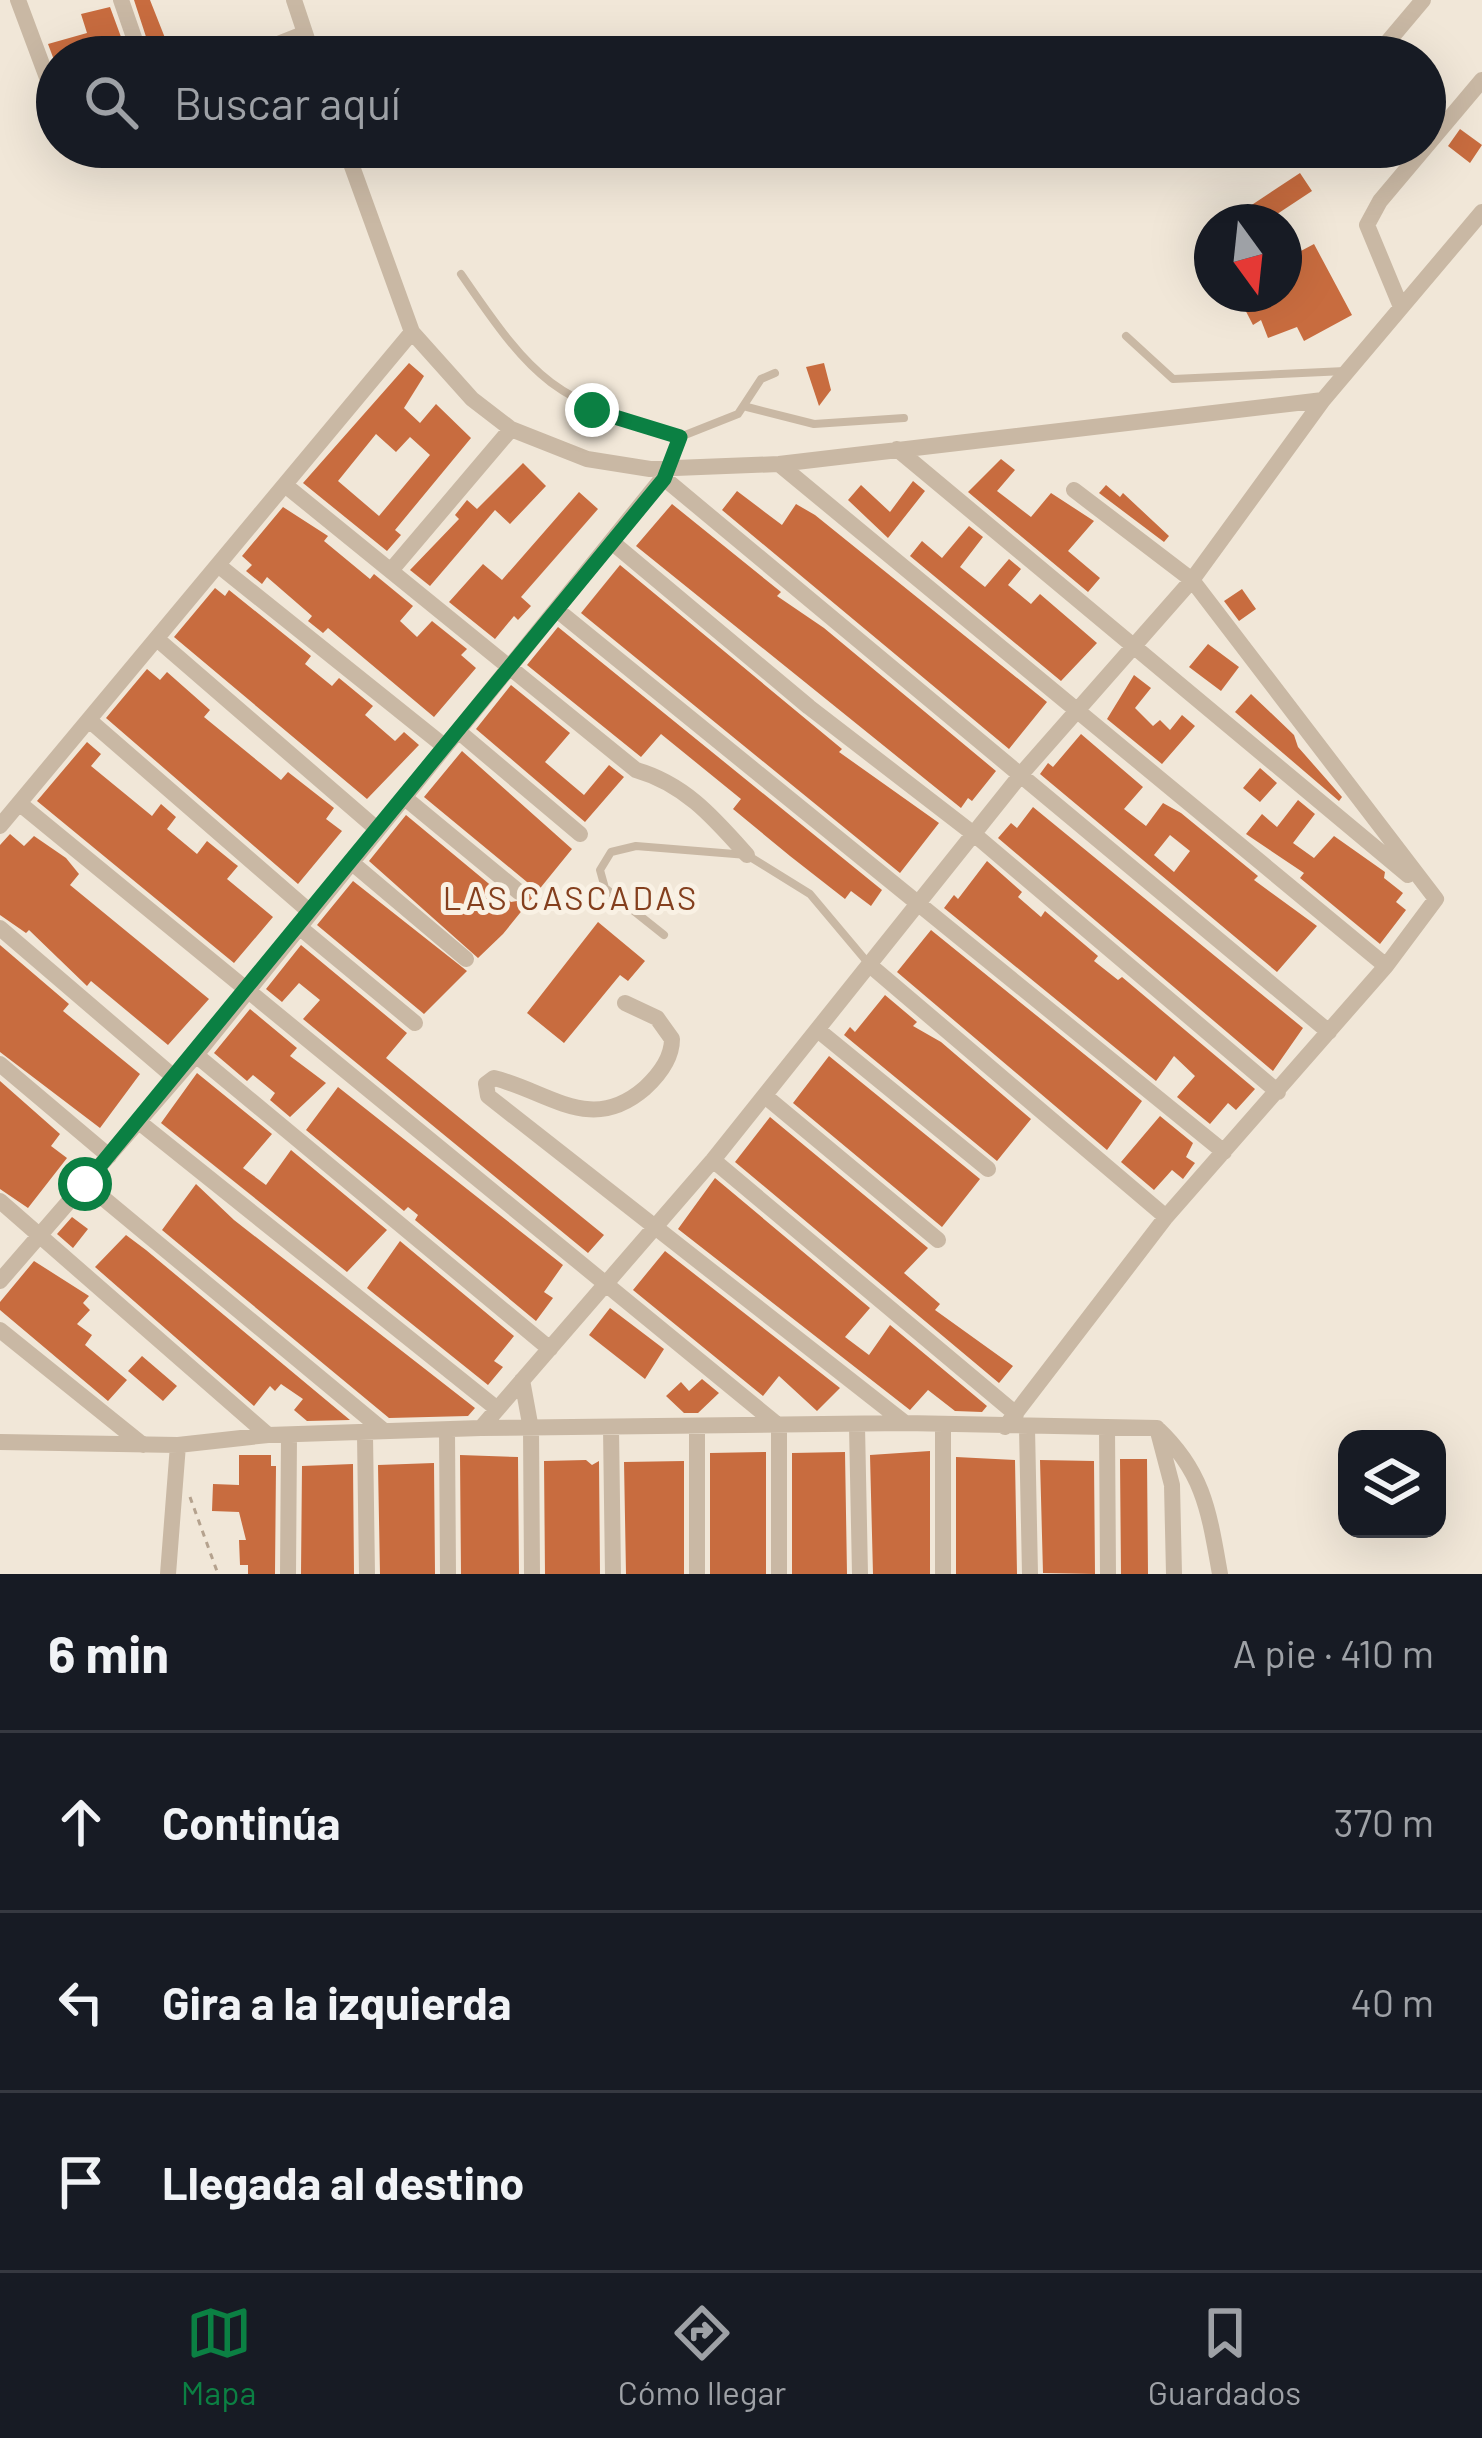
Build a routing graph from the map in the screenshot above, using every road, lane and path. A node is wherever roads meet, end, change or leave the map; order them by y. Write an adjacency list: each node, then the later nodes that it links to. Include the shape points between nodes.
1 (41, 0): 5 (street)
2 (121, 0): 7 (street)
3 (293, 0): 6 (street)
4 (1423, 0): 10 (street)
5 (20, 3): 11 (street)
6 (304, 29): 8 (lane); 9 (street)
7 (133, 36)
8 (287, 36)
9 (306, 36)
10 (1393, 36)
11 (36, 47)
12 (1482, 80): 13 (street)
13 (1446, 123)
14 (353, 168): 19 (street)
15 (1408, 168): 18 (street, via 1367,225)
16 (1482, 212): 18 (street)
17 (461, 274): 27 (lane, via 549,386 592,410)
18 (1401, 308): 21 (street)
19 (412, 332): 26 (street); 31 (street)
20 (1126, 337): 21 (lane, via 1173,379)
21 (1347, 371): 23 (street)
22 (775, 373): 24 (lane, via 761,379)
23 (1323, 400): 28 (street); 36 (street)
24 (747, 407): 25 (lane, via 814,424); 27 (lane)
25 (904, 418)
26 (511, 429): 30 (street, via 587,459); 35 (street)
27 (680, 437): 30 (lane)
28 (897, 449): 29 (street); 39 (street)
29 (779, 464): 30 (street); 41 (street)
30 (668, 472): 33 (street); 45 (street)
31 (285, 485): 34 (street); 35 (street)
32 (1074, 490): 36 (street)
33 (613, 543): 37 (street); 51 (street)
34 (218, 565): 38 (street); 44 (street)
35 (393, 568): 40 (street)
36 (1192, 580): 39 (street); 55 (street)
37 (557, 610): 40 (street); 56 (street)
38 (157, 639): 42 (street); 49 (street)
39 (1135, 643): 41 (street); 55 (street)
40 (508, 666): 43 (street); 52 (street, via 636,770 686,793)
41 (1079, 707): 45 (street); 61 (street)
42 (89, 721): 47 (street); 57 (street)
43 (458, 731): 44 (street); 50 (street)
44 (444, 746): 46 (street)
45 (1023, 772): 51 (street); 67 (street)
46 (405, 798): 49 (street); 54 (street)
47 (19, 803): 48 (street); 63 (street)
48 (0, 826)
49 (378, 830): 53 (street)
50 (580, 834)
51 (975, 835): 56 (street); 71 (street)
52 (747, 854): 59 (lane, via 636,846 610,852 600,870 605,888); 62 (lane, via 810,893)
53 (351, 862): 57 (street); 60 (street)
54 (519, 892)
55 (1436, 899): 61 (street)
56 (921, 902): 62 (street); 74 (street)
57 (304, 919): 63 (street); 65 (street)
58 (0, 928): 70 (street)
59 (664, 935)
60 (466, 959)
61 (1386, 966): 67 (street)
62 (872, 967): 66 (street); 80 (street)
63 (246, 987): 68 (street); 85 (street)
64 (625, 1003): 81 (street, via 657,1018 672,1039 664,1065 631,1098 594,1112 559,1106 500,1078 485,1090)
65 (415, 1023)
66 (819, 1031): 72 (street); 77 (street)
67 (1329, 1032): 71 (street)
68 (196, 1055): 70 (street); 87 (street)
69 (0, 1064): 75 (street)
70 (175, 1078): 73 (street)
71 (1278, 1092): 74 (street)
72 (765, 1096): 76 (street); 83 (street)
73 (139, 1122): 75 (street); 89 (street)
74 (1223, 1152): 80 (street)
75 (109, 1156): 78 (street)
76 (713, 1160): 81 (street); 91 (street)
77 (988, 1169)
78 (85, 1184): 82 (street); 101 (street)
79 (0, 1201): 82 (street)
80 (1166, 1217): 91 (street)
81 (655, 1223): 85 (street); 90 (street)
82 (39, 1233): 84 (street); 103 (street)
83 (938, 1240)
84 (0, 1281)
85 (607, 1287): 87 (street); 92 (street)
86 (0, 1330): 107 (street)
87 (550, 1349): 88 (street)
88 (522, 1380): 89 (street); 100 (street)
89 (496, 1408): 97 (street)
90 (905, 1423): 93 (street); 95 (street)
91 (1016, 1423): 95 (street); 96 (street); 121 (street)
92 (779, 1426): 93 (street); 94 (street); 118 (street)
93 (856, 1426): 119 (street)
94 (697, 1427): 98 (street); 117 (street)
95 (943, 1427): 120 (street)
96 (1107, 1427): 99 (street); 122 (street)
97 (481, 1428): 100 (street); 102 (street)
98 (611, 1428): 100 (street); 116 (street)
99 (1157, 1428): 123 (street, via 1172,1485); 124 (street, via 1187,1456 1208,1508)
100 (531, 1429): 115 (street)
101 (385, 1431): 102 (street); 104 (street)
102 (447, 1431): 114 (street)
103 (268, 1435): 105 (street); 108 (street)
104 (365, 1435): 105 (street); 113 (street)
105 (289, 1436): 112 (street)
106 (0, 1442): 107 (street)
107 (143, 1444): 108 (street)
108 (178, 1445): 109 (street)
109 (177, 1474): 110 (street); 111 (path)
110 (168, 1574)
111 (218, 1574)
112 (288, 1574)
113 (368, 1574)
114 (448, 1574)
115 (532, 1574)
116 (613, 1574)
117 (697, 1574)
118 (779, 1574)
119 (860, 1574)
120 (943, 1574)
121 (1030, 1574)
122 (1108, 1574)
123 (1174, 1574)
124 (1220, 1574)

